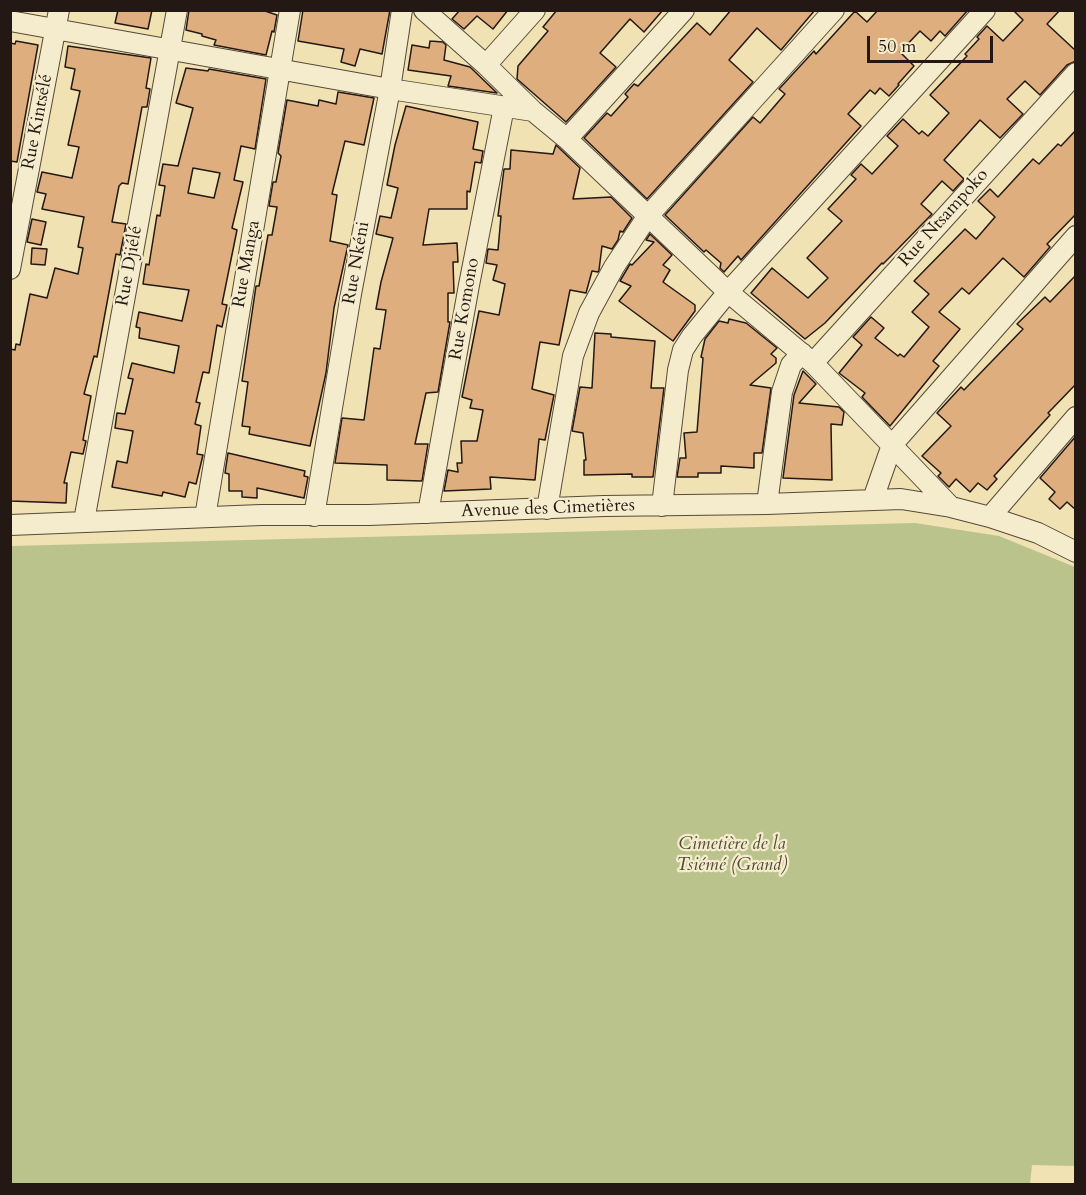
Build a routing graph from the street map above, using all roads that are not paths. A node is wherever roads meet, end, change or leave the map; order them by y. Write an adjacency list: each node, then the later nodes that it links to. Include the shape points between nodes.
1 (177, 10): 11 (street, Rue Djiélé)
2 (290, 10): 13 (street, Rue Manga)
3 (402, 10): 15 (street, Rue Nkéni)
4 (424, 10): 12 (street)
5 (535, 10): 12 (street)
6 (684, 10): 18 (street)
7 (834, 10): 19 (street)
8 (985, 10): 22 (street)
9 (57, 19): 10 (street); 11 (street); 21 (street, Rue Kintsélé)
10 (10, 21)
11 (169, 49): 13 (street); 35 (street, Rue Djiélé)
12 (486, 65): 17 (street)
13 (281, 69): 15 (street); 33 (street, Rue Manga)
14 (1076, 73): 23 (street, Rue Ntsampoko)
15 (390, 89): 16 (street); 32 (street, Rue Nkéni)
16 (504, 106): 17 (street); 31 (street, Rue Komono)
17 (533, 111): 18 (street)
18 (567, 139): 19 (street)
19 (648, 216): 22 (street); 30 (street, via 589,313 573,356)
20 (1076, 236): 25 (street)
21 (10, 269)
22 (728, 292): 23 (street); 28 (street, via 683,350)
23 (808, 358): 25 (street); 27 (street, Rue Ntsampoko, via 791,365 782,392)
24 (1076, 417): 34 (street)
25 (892, 444): 26 (street); 29 (street)
26 (873, 499): 27 (street, Avenue des Cimetières); 29 (street, Avenue des Cimetières)
27 (767, 504): 28 (street, Avenue des Cimetières)
28 (662, 506): 30 (street, Avenue des Cimetières)
29 (951, 507): 34 (street, Avenue des Cimetières)
30 (547, 509): 31 (street, Avenue des Cimetières)
31 (429, 513): 32 (street, Avenue des Cimetières)
32 (314, 516): 33 (street, Avenue des Cimetières)
33 (205, 517): 35 (street, Avenue des Cimetières)
34 (990, 517): 37 (street, Avenue des Cimetières, via 1038,533)
35 (84, 521): 36 (street, Avenue des Cimetières)
36 (10, 525)
37 (1076, 552)

